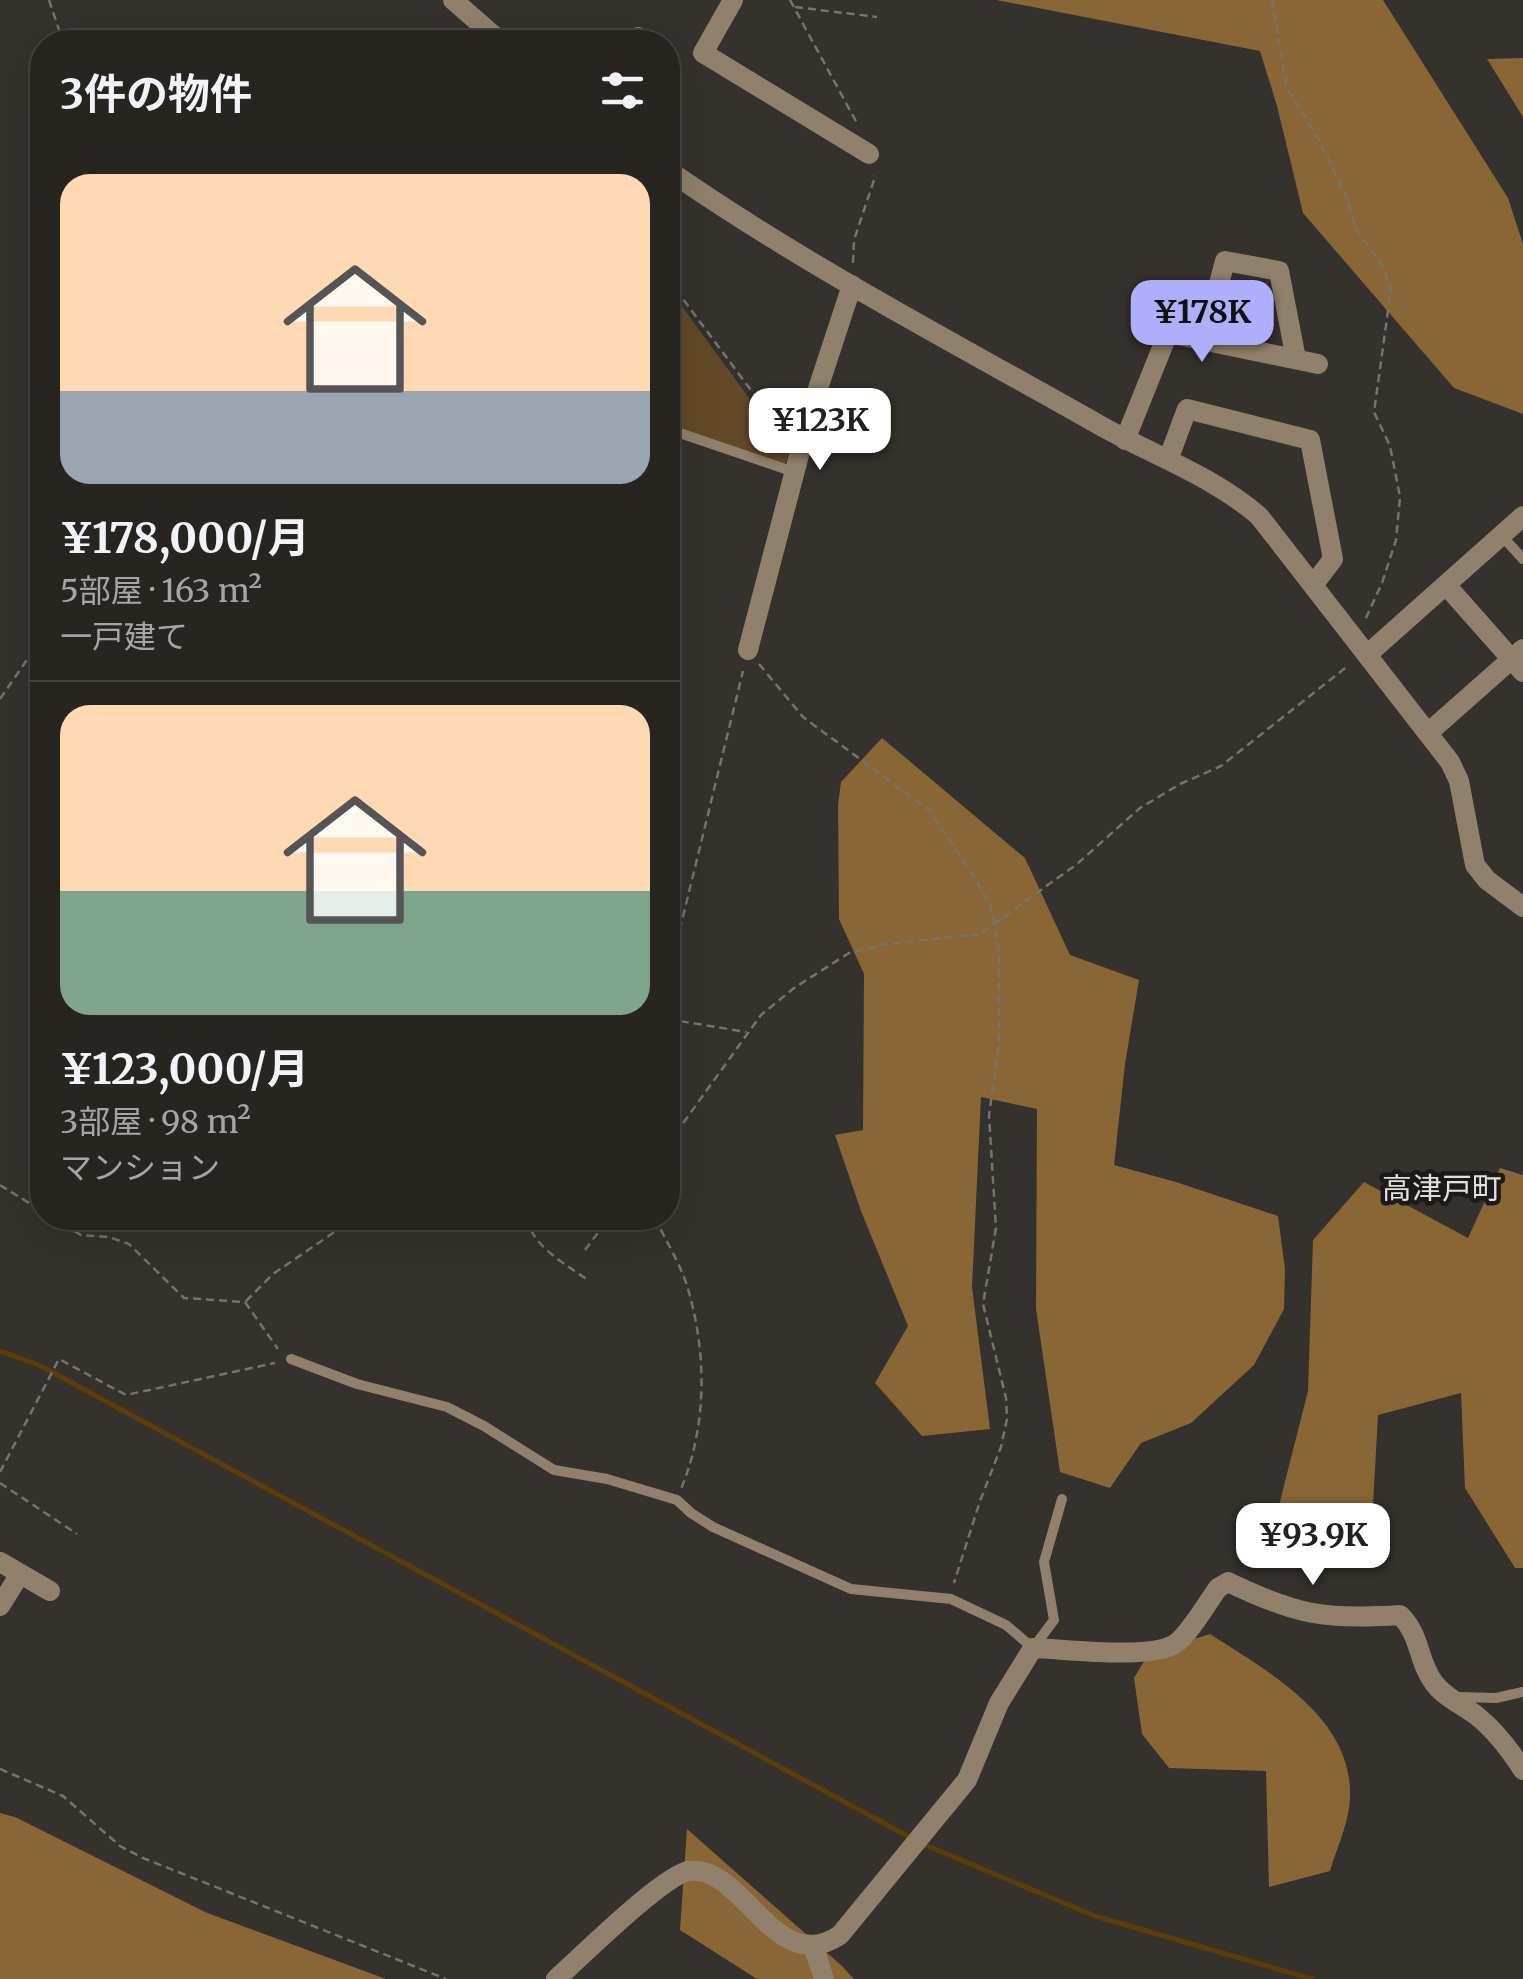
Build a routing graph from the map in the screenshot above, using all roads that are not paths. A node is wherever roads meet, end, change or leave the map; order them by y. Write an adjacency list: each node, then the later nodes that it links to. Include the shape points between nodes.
1 (453, 0): 3 (street)
2 (734, 0): 4 (street, via 703,54)
3 (487, 30)
4 (869, 154)
5 (680, 178): 6 (street)
6 (852, 285): 11 (street); 13 (street)
7 (1204, 340): 8 (street); 8 (street, via 1225,261 1278,271); 11 (street, via 1168,333)
8 (1296, 359): 9 (street)
9 (1318, 364)
10 (680, 433): 13 (lane)
11 (1125, 440): 12 (street)
12 (1168, 460): 17 (street, via 1235,495); 17 (street, via 1186,409 1310,440 1333,559)
13 (796, 463): 20 (street)
14 (1523, 516): 15 (street)
15 (1502, 535): 16 (lane); 18 (street)
16 (1523, 559)
17 (1314, 584): 19 (street)
18 (1446, 585): 19 (street); 21 (street)
19 (1362, 647): 22 (street)
20 (748, 650)
21 (1519, 660): 22 (street)
22 (1428, 733): 23 (street, via 1458,781 1475,864)
23 (1523, 907)
24 (291, 1360): 30 (lane, via 447,1407 554,1470 677,1500 713,1527 851,1589 951,1599 1006,1625)
25 (1062, 1499): 30 (lane, via 1044,1562 1054,1620)
26 (0, 1562): 27 (street)
27 (20, 1574): 28 (street); 29 (street)
28 (50, 1592)
29 (0, 1606)
30 (1033, 1648): 32 (street, via 1157,1650 1176,1643 1228,1582 1284,1608 1346,1619 1400,1615 1412,1626 1422,1662); 34 (street, via 999,1703 968,1780 840,1935)
31 (1523, 1692): 32 (lane)
32 (1446, 1696): 33 (street, via 1478,1717)
33 (1523, 1770)
34 (814, 1948): 35 (street, via 783,1935 718,1880 690,1871 665,1883); 36 (street)
35 (556, 1979)
36 (824, 1979)

